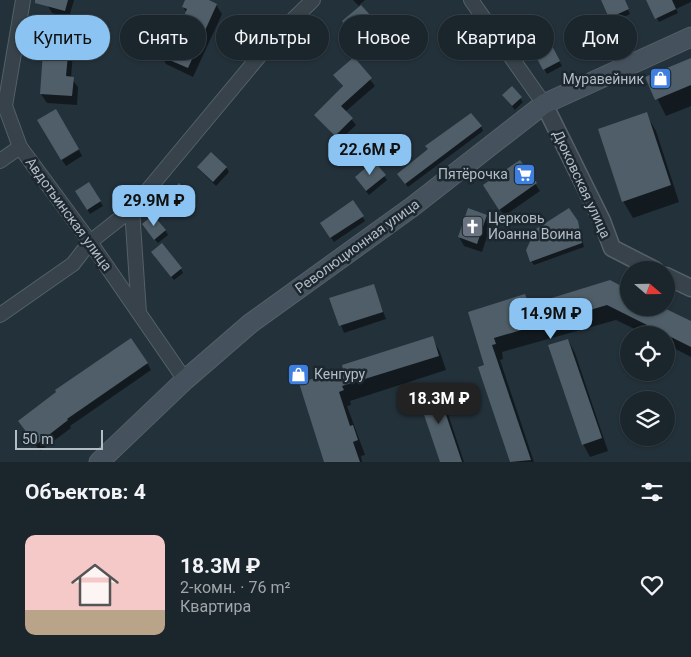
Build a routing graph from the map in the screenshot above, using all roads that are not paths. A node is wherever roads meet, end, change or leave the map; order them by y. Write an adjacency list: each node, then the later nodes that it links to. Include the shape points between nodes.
1 (23, 0): 5 (street, Авдотьинская улица)
2 (313, 0): 9 (street, via 276,36)
3 (472, 0): 6 (street)
4 (691, 37): 6 (main road, Революционная улица)
5 (2, 104): 7 (street, Авдотьинская улица)
6 (544, 104): 11 (street, Дюковская улица, via 612,248); 16 (main road, Революционная улица, via 412,207 251,323)
7 (20, 147): 8 (street); 10 (street, Авдотьинская улица)
8 (0, 161)
9 (132, 209): 10 (street); 14 (street)
10 (90, 242): 14 (street, Авдотьинская улица); 15 (street, via 74,264)
11 (637, 261)
12 (675, 280): 13 (street)
13 (691, 288)
14 (140, 314): 16 (street, Авдотьинская улица)
15 (0, 315)
16 (185, 380): 17 (main road, Революционная улица)
17 (99, 462)

